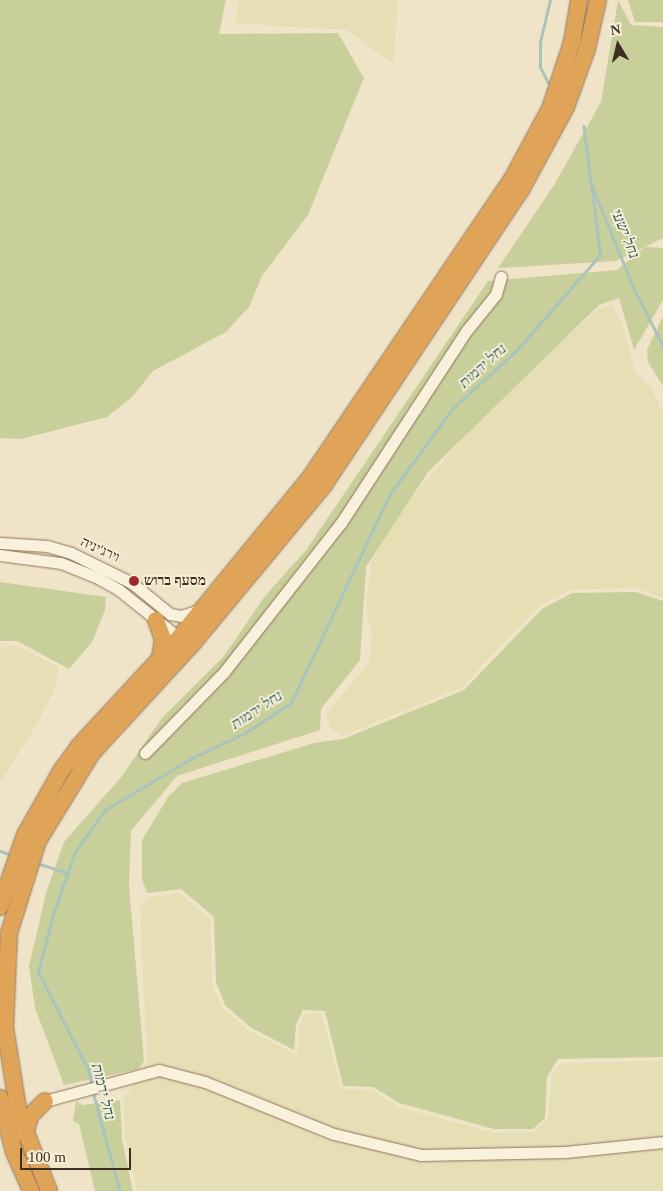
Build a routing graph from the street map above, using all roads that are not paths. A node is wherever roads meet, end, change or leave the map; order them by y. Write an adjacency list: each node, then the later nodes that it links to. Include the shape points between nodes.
1 (579, 0): 6 (highway, via 572,42 550,109 511,182 309,479)
2 (598, 0): 8 (highway, via 575,84 540,161 324,485)
3 (501, 277): 10 (street, via 496,294 336,531 224,672)
4 (0, 543): 6 (street, וירג'יניה, via 47,546 71,552 132,583 170,614 181,616)
5 (0, 555): 7 (street, וירג'יניה, via 61,563 94,576)
6 (203, 609): 8 (highway)
7 (156, 620): 8 (street, וירג'יניה); 9 (highway, via 163,639)
8 (186, 641): 9 (highway); 12 (highway, via 92,753 38,841 16,902 5,966 5,1028)
9 (160, 658): 11 (highway, via 61,771 24,835)
10 (145, 753)
11 (0, 907)
12 (13, 1083): 14 (highway, via 25,1096); 15 (highway)
13 (0, 1098): 17 (highway, via 14,1152)
14 (45, 1102): 15 (highway, via 30,1116); 16 (street, via 159,1070 205,1082 334,1134 422,1155 565,1152)
15 (25, 1135): 18 (highway)
16 (663, 1142)
17 (31, 1191)
18 (49, 1191)

